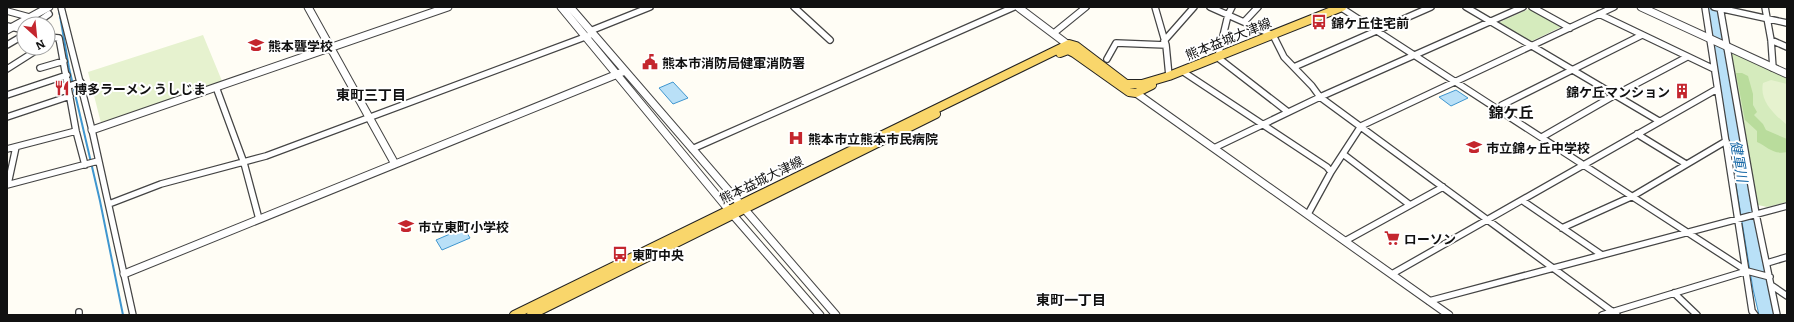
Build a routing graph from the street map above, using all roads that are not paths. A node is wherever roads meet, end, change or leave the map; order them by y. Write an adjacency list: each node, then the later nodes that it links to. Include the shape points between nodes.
1 (38, 7): 27 (street)
2 (61, 7): 79 (street)
3 (308, 7): 58 (street)
4 (448, 7): 58 (street)
5 (561, 7): 46 (street)
6 (570, 7): 42 (street)
7 (650, 7): 42 (street)
8 (794, 7): 50 (street)
9 (1014, 7): 104 (street)
10 (1018, 7): 43 (street)
11 (1086, 7): 43 (street)
12 (1155, 7): 53 (street)
13 (1194, 7): 53 (street)
14 (1210, 7): 32 (street)
15 (1232, 7): 32 (street)
16 (1258, 7): 37 (street)
17 (1341, 7): 41 (street); 44 (main road, 熊本益城大津線)
18 (1431, 7): 41 (street)
19 (1466, 7): 38 (street)
20 (1523, 7): 38 (street)
21 (1532, 7): 40 (street)
22 (1614, 7): 31 (street)
23 (1641, 7): 48 (street)
24 (1705, 7): 48 (street)
25 (1714, 7): 28 (street)
26 (1765, 7): 36 (street)
27 (46, 8): 34 (street)
28 (1720, 8): 36 (street); 57 (street)
29 (7, 11): 33 (street)
30 (49, 14): 35 (street)
31 (1599, 14): 40 (street); 45 (street)
32 (1228, 15): 37 (street); 63 (street)
33 (25, 16)
34 (31, 16)
35 (46, 16)
36 (1766, 18): 39 (street); 51 (street)
37 (1244, 22): 44 (street)
38 (1491, 22): 56 (street); 60 (street)
39 (1787, 23)
40 (1570, 28): 56 (street)
41 (1377, 30): 60 (street); 66 (street)
42 (591, 32): 46 (street); 72 (street)
43 (1054, 33): 52 (street)
44 (1273, 35): 63 (main road, 熊本益城大津線); 66 (street, via 1284,57)
45 (1642, 35): 62 (street); 71 (street)
46 (586, 37): 76 (street); 92 (street)
47 (56, 38): 65 (street, via 60,38)
48 (1710, 38): 57 (street); 70 (street)
49 (16, 39): 54 (street)
50 (830, 40)
51 (1771, 40): 55 (street); 68 (street)
52 (1066, 42): 59 (street); 80 (main road, via 1082,49); 120 (main road, 熊本益城大津線)
53 (1165, 43): 64 (street, via 1116,43); 77 (street)
54 (7, 44)
55 (1786, 45)
56 (1532, 46): 71 (street); 78 (street)
57 (1727, 46): 68 (street); 123 (street)
58 (330, 47): 82 (street); 92 (street)
59 (1074, 53): 84 (main road, via 1125,91); 120 (main road, 熊本益城大津線, via 1068,50 1062,52)
60 (1415, 55): 78 (street); 88 (street)
61 (27, 56): 69 (street)
62 (1687, 56): 70 (street); 86 (street)
63 (1218, 57): 73 (main road, 熊本益城大津線); 90 (street)
64 (1107, 59)
65 (64, 61): 67 (street); 75 (street)
66 (1294, 67): 88 (street)
67 (40, 68)
68 (1773, 68): 74 (street)
69 (7, 69)
70 (1714, 69): 83 (street)
71 (1574, 70): 86 (street); 89 (street, via 1502,105)
72 (626, 71): 76 (street); 104 (street)
73 (1182, 71): 77 (main road, 熊本益城大津線); 94 (street)
74 (1787, 74)
75 (67, 75): 81 (street); 85 (street)
76 (616, 75): 108 (street); 121 (street)
77 (1169, 76): 80 (main road, 熊本益城大津線, via 1142,84); 84 (main road, 熊本益城大津線)
78 (1456, 81): 89 (street); 95 (street)
79 (81, 82): 81 (street); 96 (street)
80 (1126, 84): 84 (main road)
81 (69, 86): 87 (street)
82 (216, 86): 96 (street); 107 (street)
83 (1717, 89): 93 (street); 100 (street)
84 (1136, 93): 102 (street)
85 (7, 95)
86 (1615, 95): 93 (street); 99 (street)
87 (70, 96): 91 (street); 97 (street)
88 (1320, 97): 90 (street); 95 (street)
89 (1499, 109): 99 (street)
90 (1288, 112): 94 (street)
91 (7, 117)
92 (370, 118): 107 (street); 108 (street)
93 (1659, 121): 98 (street)
94 (1261, 125): 102 (street); 112 (street)
95 (1361, 126): 105 (street); 114 (street)
96 (92, 130): 106 (street)
97 (76, 131): 101 (street); 110 (street)
98 (1637, 134): 109 (street); 111 (street)
99 (1542, 137): 111 (street)
100 (1726, 141): 109 (street); 125 (street)
101 (16, 147): 103 (street); 113 (street)
102 (1214, 148): 122 (street)
103 (7, 149)
104 (692, 149): 120 (street)
105 (1343, 154): 112 (street); 118 (street)
106 (98, 161): 110 (street); 117 (street)
107 (244, 163): 117 (street, via 181,178); 124 (street)
108 (395, 164): 124 (street)
109 (1686, 164): 115 (street)
110 (85, 165): 113 (street)
111 (1585, 165): 115 (street); 116 (street)
112 (1331, 172): 122 (street)
113 (8, 185)
114 (1443, 187): 118 (street); 126 (street)
115 (1633, 196): 127 (street); 128 (street)
116 (1523, 200): 126 (street); 127 (street)
117 (109, 204): 135 (street)
118 (1410, 205): 129 (street)
119 (1787, 206): 123 (street)
120 (742, 207): 121 (main road, 熊本益城大津線); 147 (street)
121 (731, 212): 144 (main road, 熊本益城大津線); 145 (main road, 熊本益城大津線); 146 (street)
122 (1308, 214): 129 (street)
123 (1756, 214): 125 (street); 132 (street)
124 (259, 219): 135 (street)
125 (1738, 219): 128 (street); 134 (street)
126 (1488, 220): 133 (street); 136 (street)
127 (1562, 228): 130 (street)
128 (1689, 232): 130 (street); 134 (street)
129 (1345, 241): 136 (street)
130 (1602, 255): 133 (street)
131 (1787, 257): 132 (street)
132 (1767, 262): 137 (street)
133 (1555, 268): 141 (street); 142 (street)
134 (1747, 270): 137 (street); 139 (street); 151 (street)
135 (124, 274): 143 (street)
136 (1392, 274): 141 (street)
137 (1770, 277): 138 (street)
138 (1771, 285): 140 (street); 152 (street)
139 (1674, 293): 142 (street); 150 (street)
140 (1787, 296)
141 (1429, 301): 148 (street)
142 (1615, 314): 149 (street)
143 (133, 315)
144 (514, 315)
145 (531, 315)
146 (820, 315)
147 (836, 315)
148 (1449, 315)
149 (1602, 315)
150 (1697, 315)
151 (1755, 315)
152 (1777, 315)

